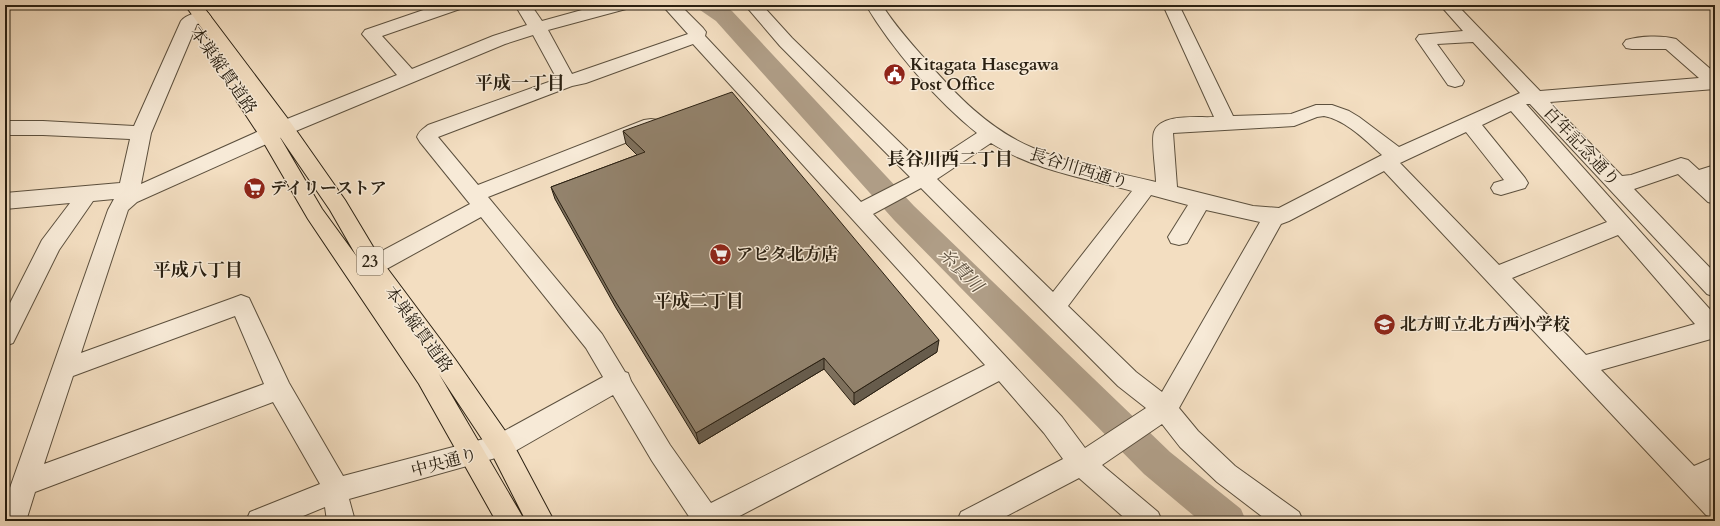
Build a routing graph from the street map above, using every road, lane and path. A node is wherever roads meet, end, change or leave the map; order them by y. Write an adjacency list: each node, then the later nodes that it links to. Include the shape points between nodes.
1 (454, 5): 14 (street, via 371,34)
2 (523, 5): 10 (street)
3 (620, 5): 10 (street)
4 (670, 5): 12 (street, via 697,32)
5 (753, 5): 30 (street)
6 (874, 5): 26 (street, 長谷川西通り, via 882,20 951,99 974,122)
7 (1171, 5): 21 (street)
8 (1448, 5): 11 (street, 百年記念通り)
9 (191, 12): 24 (main road, 本巣縦貫道路 / 23); 25 (street)
10 (538, 27): 14 (street); 15 (street)
11 (1476, 36): 16 (street, via 1425,38); 18 (street, 百年記念通り)
12 (696, 37): 15 (street, via 580,79); 40 (street, via 736,91)
13 (1632, 44): 17 (street, via 1670,42)
14 (409, 77): 24 (street)
15 (567, 81): 38 (street, via 428,134 428,139)
16 (1455, 81)
17 (1715, 83): 18 (street, 長谷川西通り)
18 (1536, 96): 19 (street, 長谷川西通り); 31 (street, 百年記念通り)
19 (1513, 102): 22 (street, 長谷川西通り); 42 (street)
20 (671, 117): 38 (street)
21 (1226, 122): 27 (street, via 1294,120 1306,114 1326,110 1354,122); 33 (street, via 1173,124 1166,128 1163,133)
22 (1469, 122): 27 (street, 長谷川西通り); 32 (street, via 1518,182)
23 (5, 128): 25 (street)
24 (277, 132): 34 (street); 44 (main road, 本巣縦貫道路 / 23, via 338,205); 57 (main road, 本巣縦貫道路 / 23, via 315,214 428,377)
25 (141, 133): 34 (street)
26 (991, 133): 30 (street); 33 (street, 長谷川西通り, via 1017,149 1044,160)
27 (1392, 159): 41 (street, 長谷川西通り, via 1282,216); 45 (street)
28 (1715, 172): 29 (street)
29 (1695, 178): 31 (street, via 1681,165 1633,182); 36 (street)
30 (922, 180): 40 (street); 47 (street)
31 (1618, 184): 46 (street, 百年記念通り)
32 (1501, 188)
33 (1157, 190): 39 (street, 長谷川西通り); 47 (street)
34 (129, 193): 35 (street); 52 (street, via 118,210)
35 (87, 194): 37 (street); 49 (street, via 50,246)
36 (1715, 197)
37 (5, 201)
38 (478, 201): 44 (street); 53 (street, via 594,341)
39 (1201, 201): 41 (street, 長谷川西通り); 43 (street)
40 (862, 210): 51 (street)
41 (1270, 216): 55 (street, via 1270,225)
42 (1621, 225): 45 (street); 48 (street)
43 (1179, 237)
44 (373, 266): 56 (main road, 本巣縦貫道路 / 23)
45 (1496, 276): 50 (street)
46 (1711, 279)
47 (1054, 307): 55 (street, via 1127,379)
48 (1714, 330): 50 (street)
49 (5, 336)
50 (1581, 366): 60 (street)
51 (1002, 368): 58 (street); 64 (street)
52 (65, 369): 54 (street, via 241,304); 61 (street)
53 (618, 380): 56 (street, 中央通り); 64 (street, via 661,453)
54 (279, 389): 61 (street); 62 (street, via 332,480)
55 (1164, 411): 58 (street); 72 (street, via 1226,474)
56 (501, 446): 57 (street, 中央通り); 69 (main road, 本巣縦貫道路 / 23)
57 (473, 454): 62 (street, 中央通り); 68 (main road, 本巣縦貫道路 / 23)
58 (1086, 461): 70 (street); 71 (street)
59 (1715, 469): 60 (street)
60 (1691, 480): 63 (street)
61 (26, 483): 65 (street)
62 (334, 491): 66 (street, 中央通り); 67 (street)
63 (1715, 506)
64 (707, 520)
65 (12, 521)
66 (260, 521)
67 (341, 521)
68 (511, 521)
69 (540, 521)
70 (971, 521)
71 (1148, 521)
72 (1289, 521)

